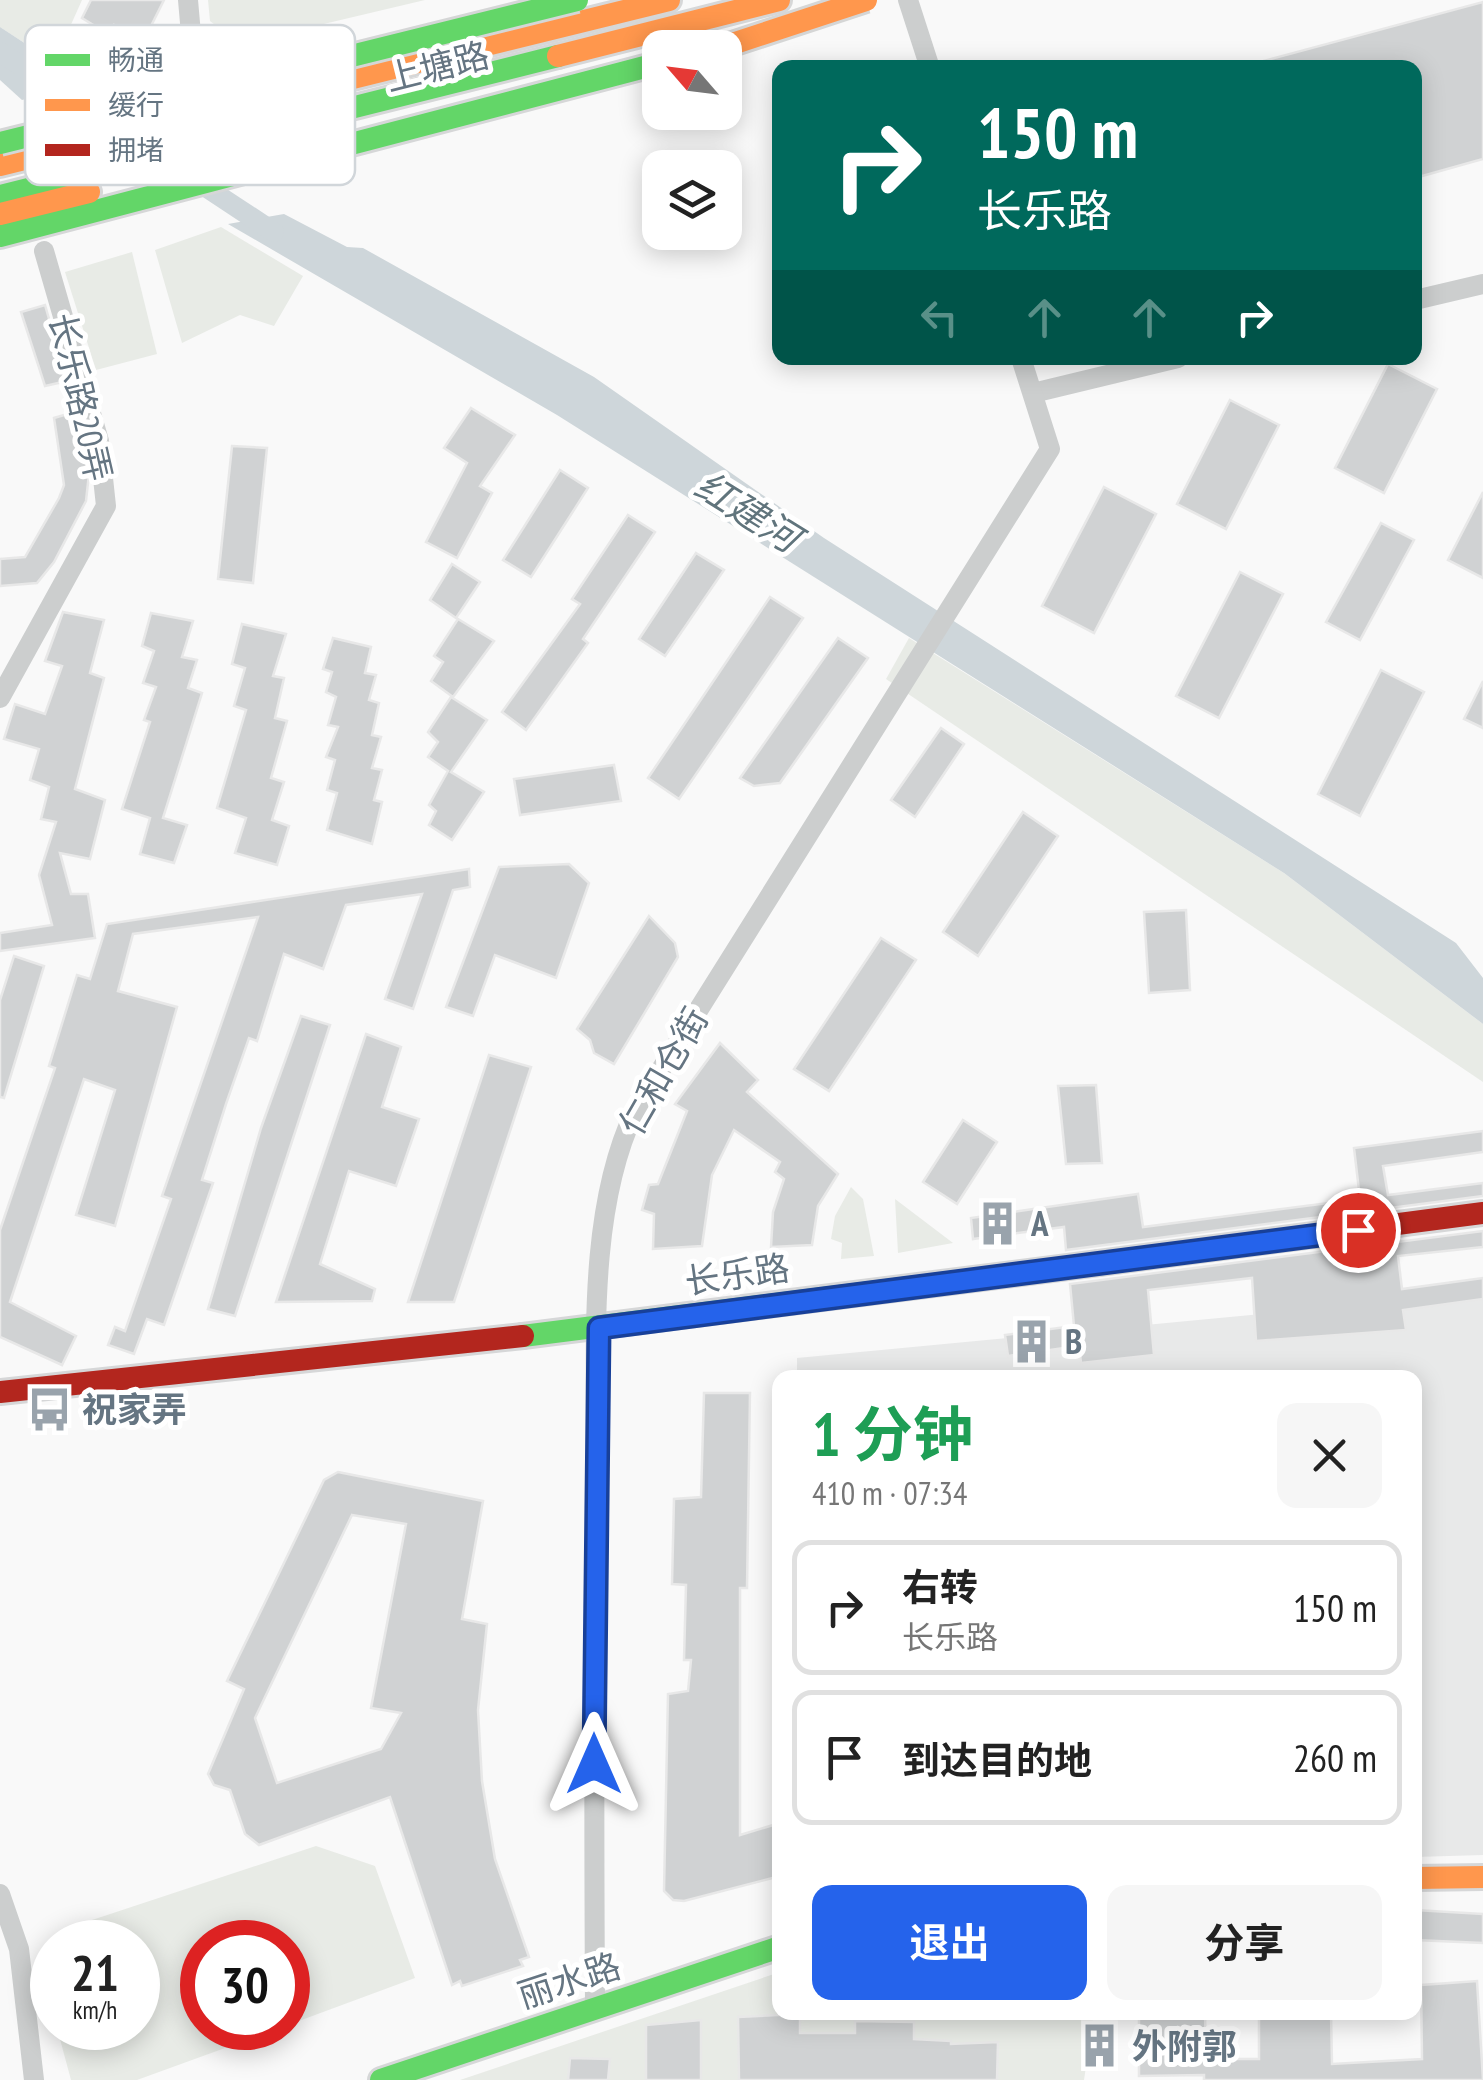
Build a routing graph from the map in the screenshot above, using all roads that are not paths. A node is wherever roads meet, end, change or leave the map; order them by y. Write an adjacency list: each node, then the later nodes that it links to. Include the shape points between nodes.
1 (188, 0): 9 (street)
2 (576, 0): 13 (main road, bridge)
3 (618, 0): 15 (main road, 上塘路)
4 (668, 0): 17 (main road)
5 (779, 0): 18 (main road)
6 (866, 0): 11 (main road, bridge)
7 (886, 0): 10 (main road, 上塘路)
8 (908, 0): 14 (street)
9 (190, 25)
10 (742, 31)
11 (742, 41)
12 (642, 53): 19 (main road, 上塘路)
13 (355, 55)
14 (927, 60)
15 (355, 66)
16 (642, 68): 21 (main road)
17 (355, 77)
18 (355, 107)
19 (355, 124)
20 (25, 138): 22 (main road, bridge)
21 (355, 143)
22 (0, 144)
23 (25, 147): 24 (main road, 上塘路)
24 (0, 153)
25 (25, 159): 26 (main road)
26 (0, 165)
27 (44, 185): 30 (main road)
28 (115, 185): 31 (main road, 上塘路)
29 (195, 185): 32 (main road)
30 (0, 196)
31 (0, 214)
32 (0, 236)
33 (44, 251): 39 (street, 长乐路20弄, via 99,441 106,506)
34 (1483, 284): 35 (street)
35 (1422, 298)
36 (1024, 365): 38 (street, 仁和仓街)
37 (1149, 365): 38 (street)
38 (1032, 393): 41 (street, 仁和仓街, via 1050,449 628,1125 604,1206)
39 (0, 698)
40 (1483, 1214): 41 (main road, 长乐路)
41 (599, 1328): 42 (main road, 长乐路); 47 (street, 仁和仓街)
42 (0, 1392)
43 (1483, 1877): 44 (main road)
44 (1422, 1878)
45 (0, 1894): 48 (street, via 19,1949)
46 (772, 1950): 47 (main road, 丽水路)
47 (594, 2007): 49 (main road, 丽水路)
48 (34, 2080)
49 (381, 2080)

